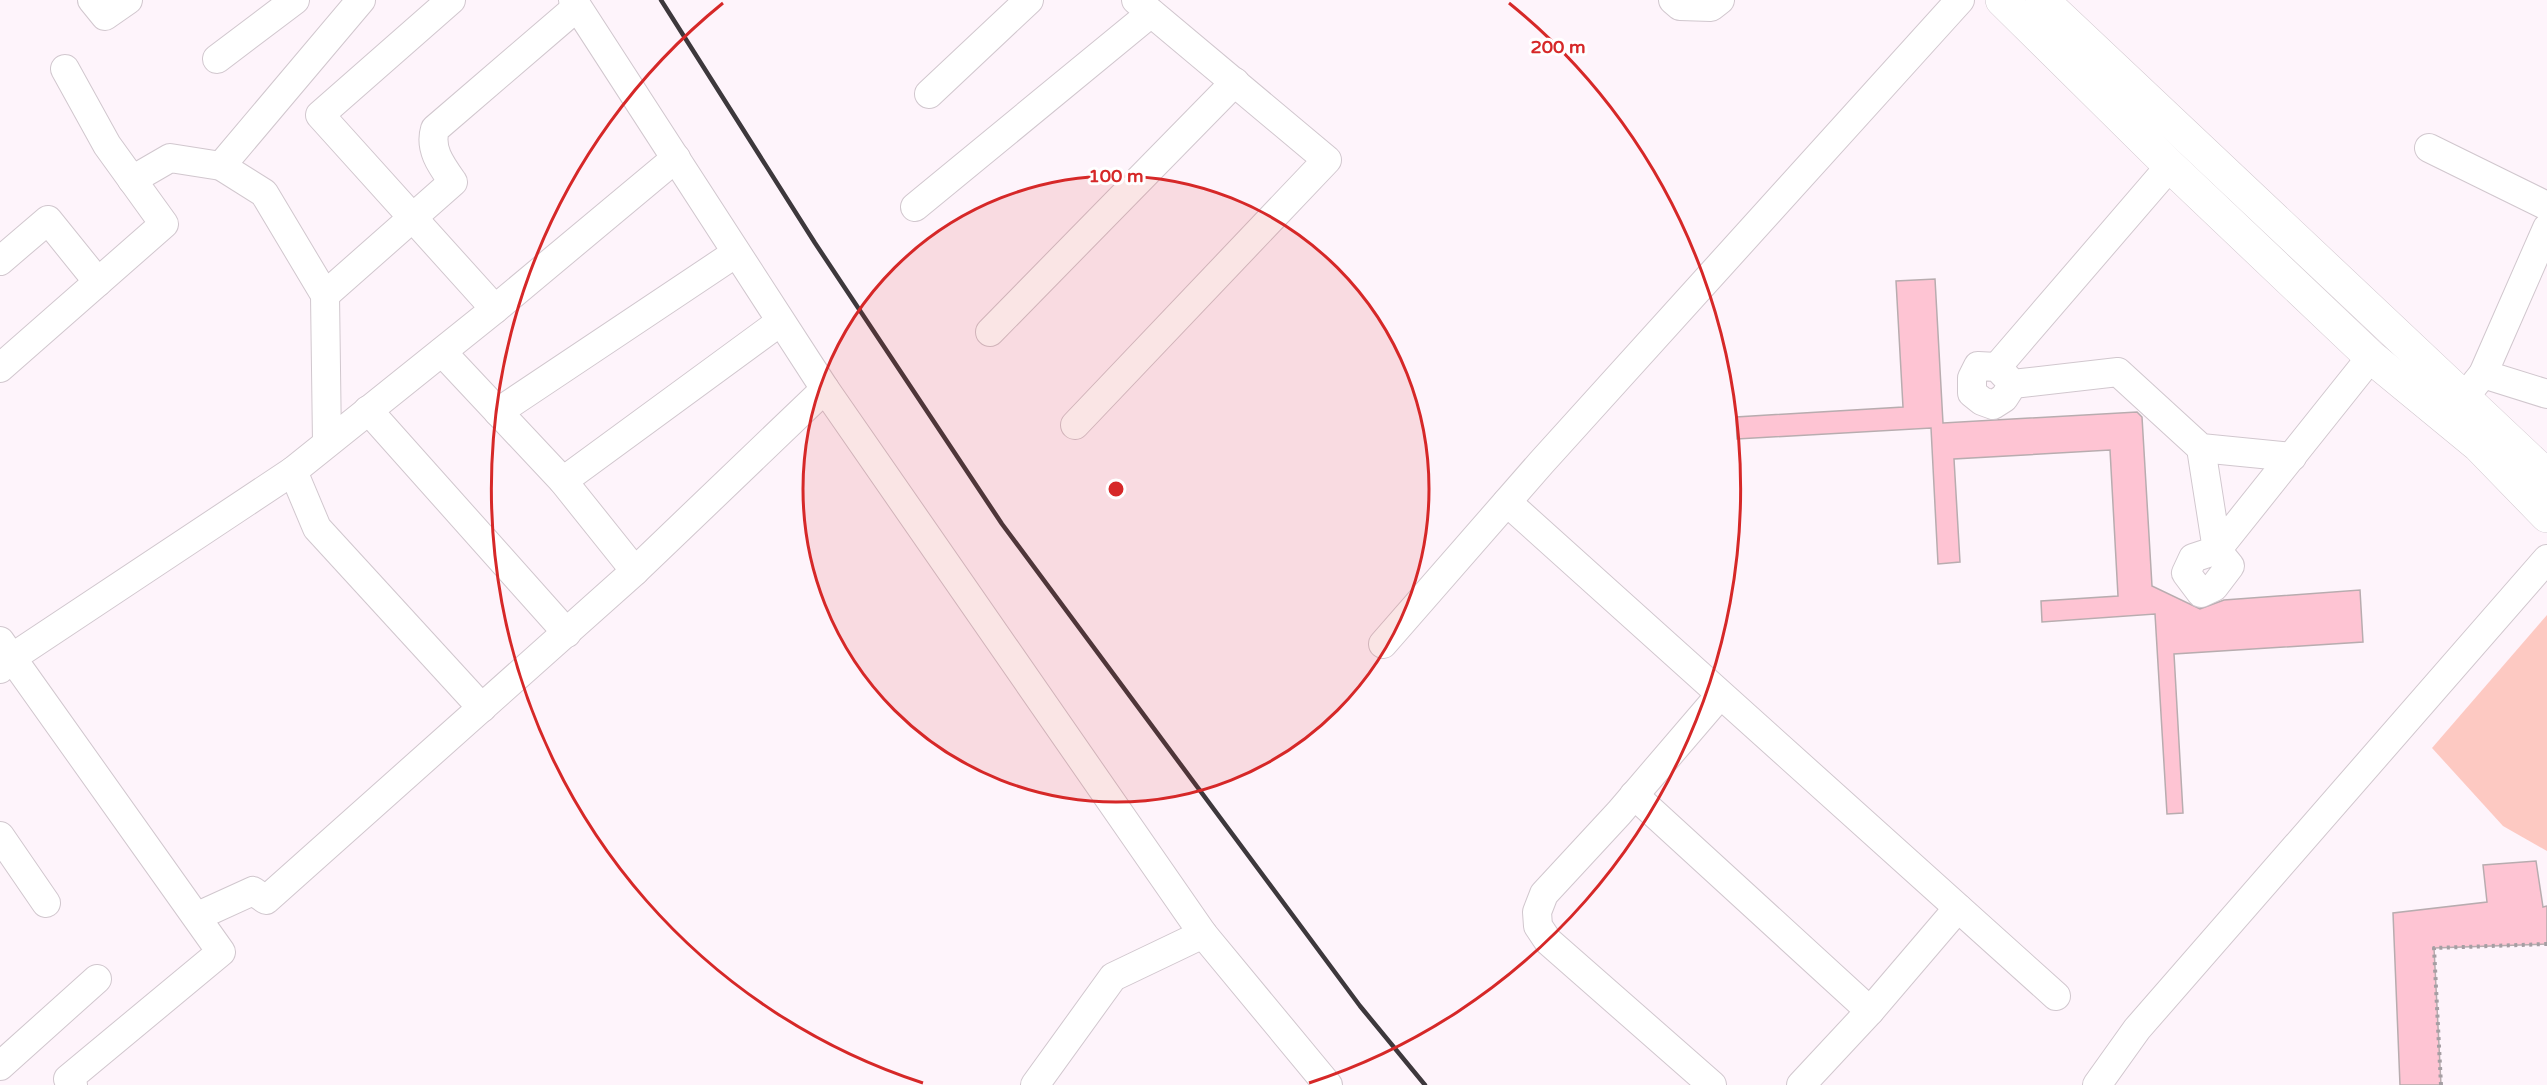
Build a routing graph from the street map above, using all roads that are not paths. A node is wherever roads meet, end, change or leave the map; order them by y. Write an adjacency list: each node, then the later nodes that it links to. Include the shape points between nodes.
1 (128, 0): 13 (street)
2 (295, 0): 14 (street)
3 (361, 0): 20 (street)
4 (451, 0): 25 (street, via 320,115)
5 (1029, 0): 17 (street)
6 (1673, 0): 7 (street, via 1680,6 1711,6)
7 (1720, 0)
8 (1960, 0): 49 (street)
9 (2002, 0): 21 (main road)
10 (2042, 0): 39 (main road)
11 (575, 4): 19 (street); 25 (street, via 435,129 431,141 453,182)
12 (1144, 7): 16 (street); 24 (street)
13 (99, 8)
14 (216, 59)
15 (65, 69): 22 (street, via 107,145)
16 (1235, 82): 33 (street); 42 (street, via 1327,160)
17 (929, 94)
18 (2429, 148): 23 (street)
19 (676, 158): 27 (street); 31 (street)
20 (221, 166): 22 (street, via 170,158); 30 (street, via 264,193)
21 (2170, 166): 35 (main road); 44 (street, via 2005,375 2118,372)
22 (132, 180): 29 (street, via 164,224)
23 (2547, 206)
24 (915, 207)
25 (412, 218): 30 (street); 31 (street)
26 (2547, 228): 39 (street)
27 (736, 253): 32 (street); 41 (street)
28 (0, 261): 29 (street, via 48,220)
29 (98, 282): 36 (street)
30 (325, 295): 43 (street)
31 (495, 309): 34 (street)
32 (780, 322): 37 (street); 48 (street)
33 (990, 332)
34 (442, 352): 40 (street); 41 (street)
35 (2371, 357): 39 (main road); 45 (street)
36 (0, 368)
37 (825, 389): 52 (street); 63 (street)
38 (2547, 394): 39 (street)
39 (2464, 397): 47 (main road); 50 (main road, via 2478,444)
40 (368, 410): 43 (street); 53 (street)
41 (498, 412): 48 (street)
42 (1075, 425)
43 (327, 443): 46 (street)
44 (2201, 448): 45 (street); 45 (street, via 2217,550)
45 (2292, 457)
46 (292, 471): 55 (street); 57 (street, via 317,528)
47 (2547, 476)
48 (563, 481): 52 (street)
49 (1506, 502): 54 (street); 56 (street)
50 (2547, 516)
51 (2547, 559): 73 (street, via 2137,1029)
52 (635, 571): 53 (street)
53 (567, 633): 57 (street)
54 (1383, 644)
55 (4, 656): 62 (street)
56 (1720, 694): 58 (street); 61 (street)
57 (482, 708): 62 (street, via 266,900 253,891)
58 (1634, 795): 66 (street); 71 (street, via 1544,894 1537,912 1538,926 1548,941)
59 (0, 836): 60 (street)
60 (46, 903)
61 (1958, 908): 65 (street); 66 (street)
62 (198, 916): 68 (street, via 221,952 68,1079)
63 (1203, 934): 69 (street, via 1113,977); 70 (street)
64 (97, 979): 67 (street)
65 (2056, 996)
66 (1870, 1011): 72 (street)
67 (0, 1066)
68 (73, 1085)
69 (1035, 1085)
70 (1328, 1085)
71 (1712, 1085)
72 (1801, 1085)
73 (2097, 1085)

